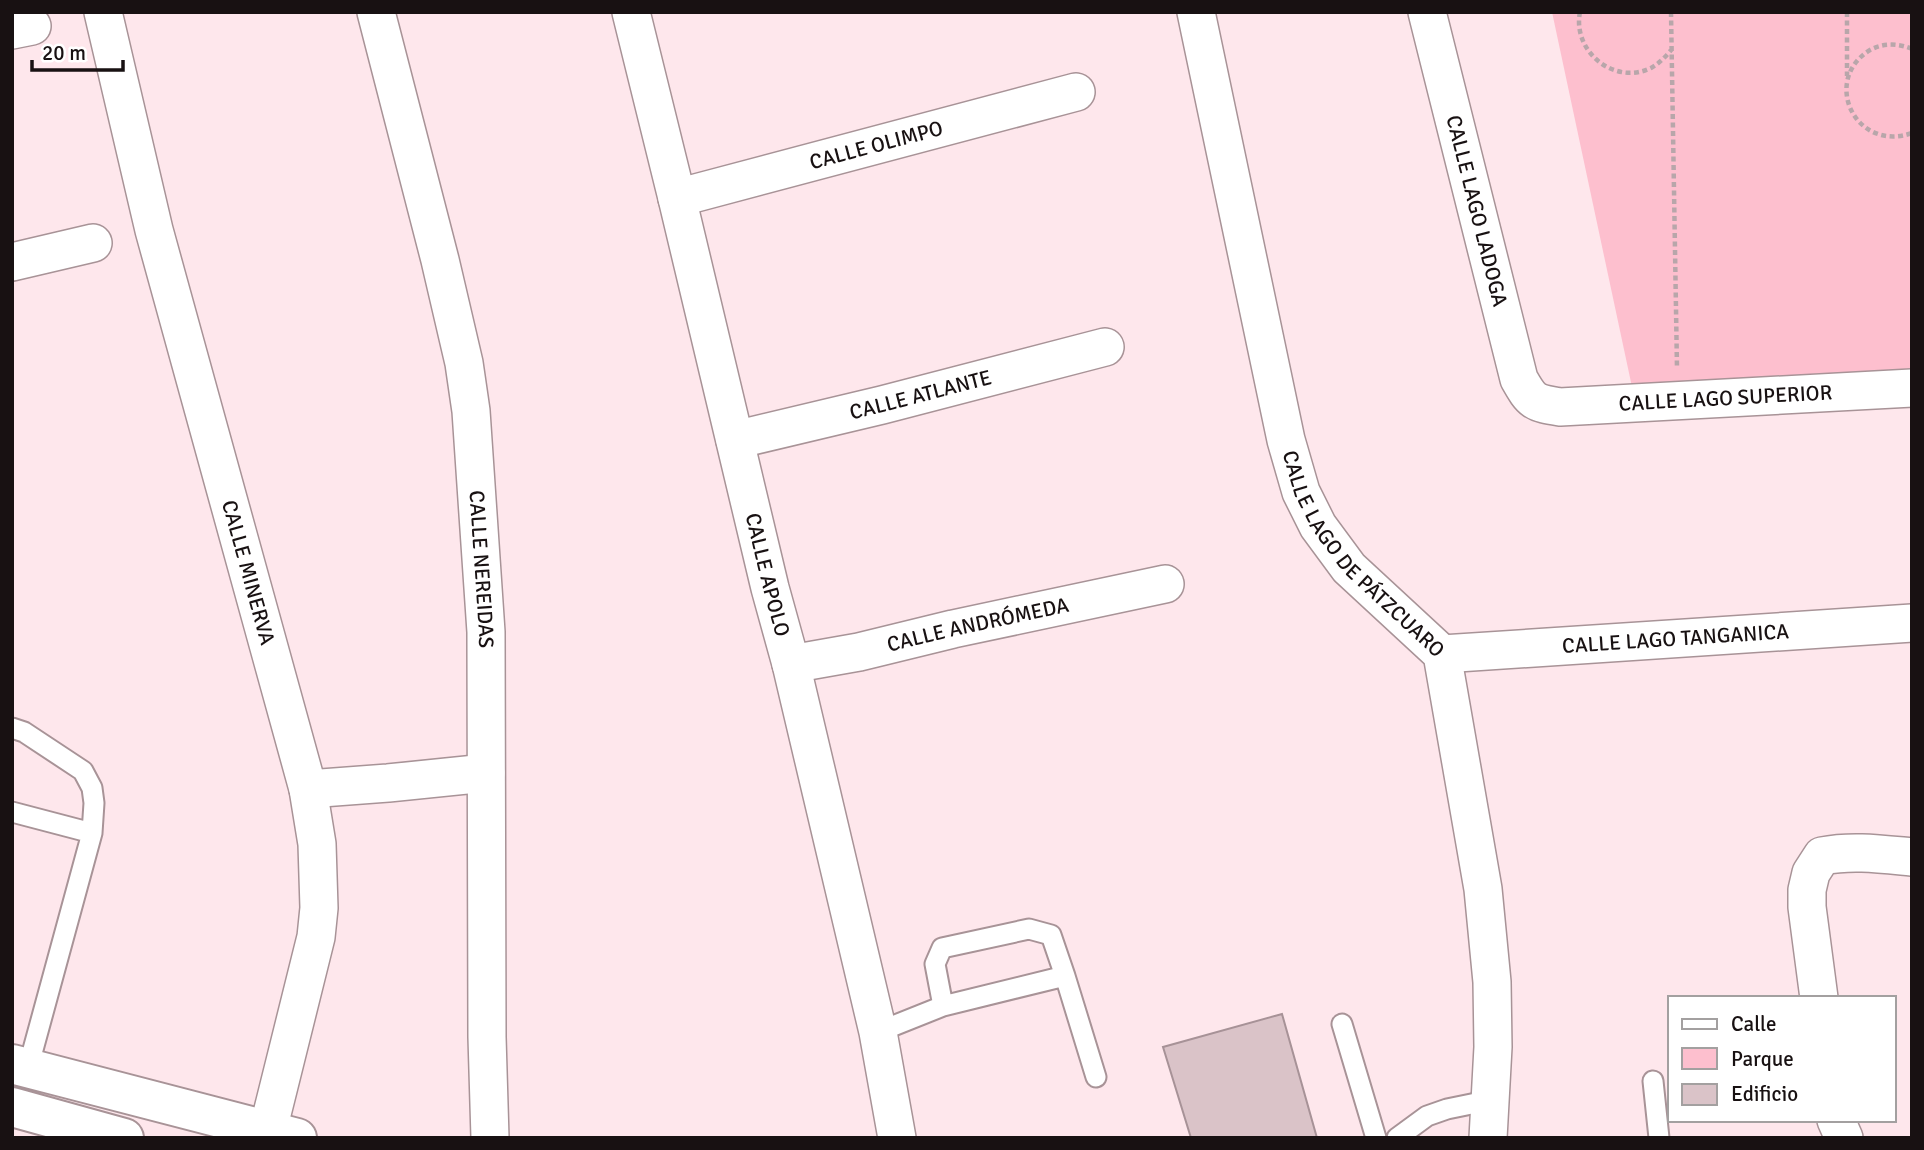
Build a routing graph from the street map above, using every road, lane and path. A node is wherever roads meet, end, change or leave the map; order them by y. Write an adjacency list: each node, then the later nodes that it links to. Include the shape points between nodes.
1 (103, 12): 28 (street, CALLE MINERVA, via 154,230)
2 (376, 12): 27 (street, CALLE NEREIDAS, via 440,260 471,411 486,632)
3 (631, 12): 14 (street, CALLE APOLO)
4 (1196, 12): 24 (street, CALLE LAGO DE PÁTZCUARO, via 1286,440 1301,492 1318,526 1349,568)
5 (1427, 12): 20 (street, CALLE LAGO LADOGA, via 1519,379)
6 (1580, 12): 9 (path, via 1580,35 1586,48 1607,68 1636,72 1650,68)
7 (1671, 12): 9 (path)
8 (1847, 12): 11 (path)
9 (1672, 48): 19 (path)
10 (1912, 49): 11 (path, via 1888,44 1874,48 1862,56)
11 (1847, 80): 13 (path, via 1850,109 1867,130 1891,137)
12 (1076, 92): 14 (street, CALLE OLIMPO)
13 (1912, 134)
14 (677, 198): 21 (street, CALLE APOLO)
15 (93, 243): 16 (street)
16 (12, 262)
17 (1105, 348): 21 (street, CALLE ATLANTE)
18 (1912, 388): 19 (street, CALLE LAGO SUPERIOR)
19 (1678, 401): 20 (street, CALLE LAGO SUPERIOR)
20 (1538, 404)
21 (734, 440): 25 (street, CALLE APOLO)
22 (1165, 583): 25 (street, CALLE ANDRÓMEDA)
23 (1912, 623): 24 (street, CALLE LAGO TANGANICA)
24 (1442, 654): 40 (street, CALLE LAGO DE PÁTZCUARO, via 1483,889 1492,982)
25 (791, 664): 36 (street, CALLE APOLO)
26 (12, 728): 30 (lane, via 83,771 92,788)
27 (486, 773): 28 (street); 45 (street, CALLE NEREIDAS)
28 (308, 789): 43 (street, CALLE MINERVA, via 317,844 319,908)
29 (12, 812): 30 (lane)
30 (92, 833): 37 (lane)
31 (1912, 857): 33 (street, via 1860,852 1822,856 1807,890)
32 (1065, 976): 34 (lane); 34 (lane, via 1051,935 1029,929 943,948 935,964); 38 (lane)
33 (1819, 996)
34 (943, 1006): 36 (lane)
35 (1342, 1024): 47 (lane)
36 (878, 1032): 46 (street, CALLE APOLO)
37 (20, 1066): 43 (main road)
38 (1096, 1077)
39 (1653, 1081): 50 (lane)
40 (1491, 1100): 48 (lane, via 1427,1116); 49 (street, CALLE LAGO DE PÁTZCUARO)
41 (12, 1107): 44 (main road)
42 (1837, 1122): 51 (street)
43 (277, 1135)
44 (121, 1137)
45 (490, 1138)
46 (897, 1138)
47 (1376, 1138)
48 (1397, 1138)
49 (1488, 1138)
50 (1659, 1138)
51 (1844, 1138)

